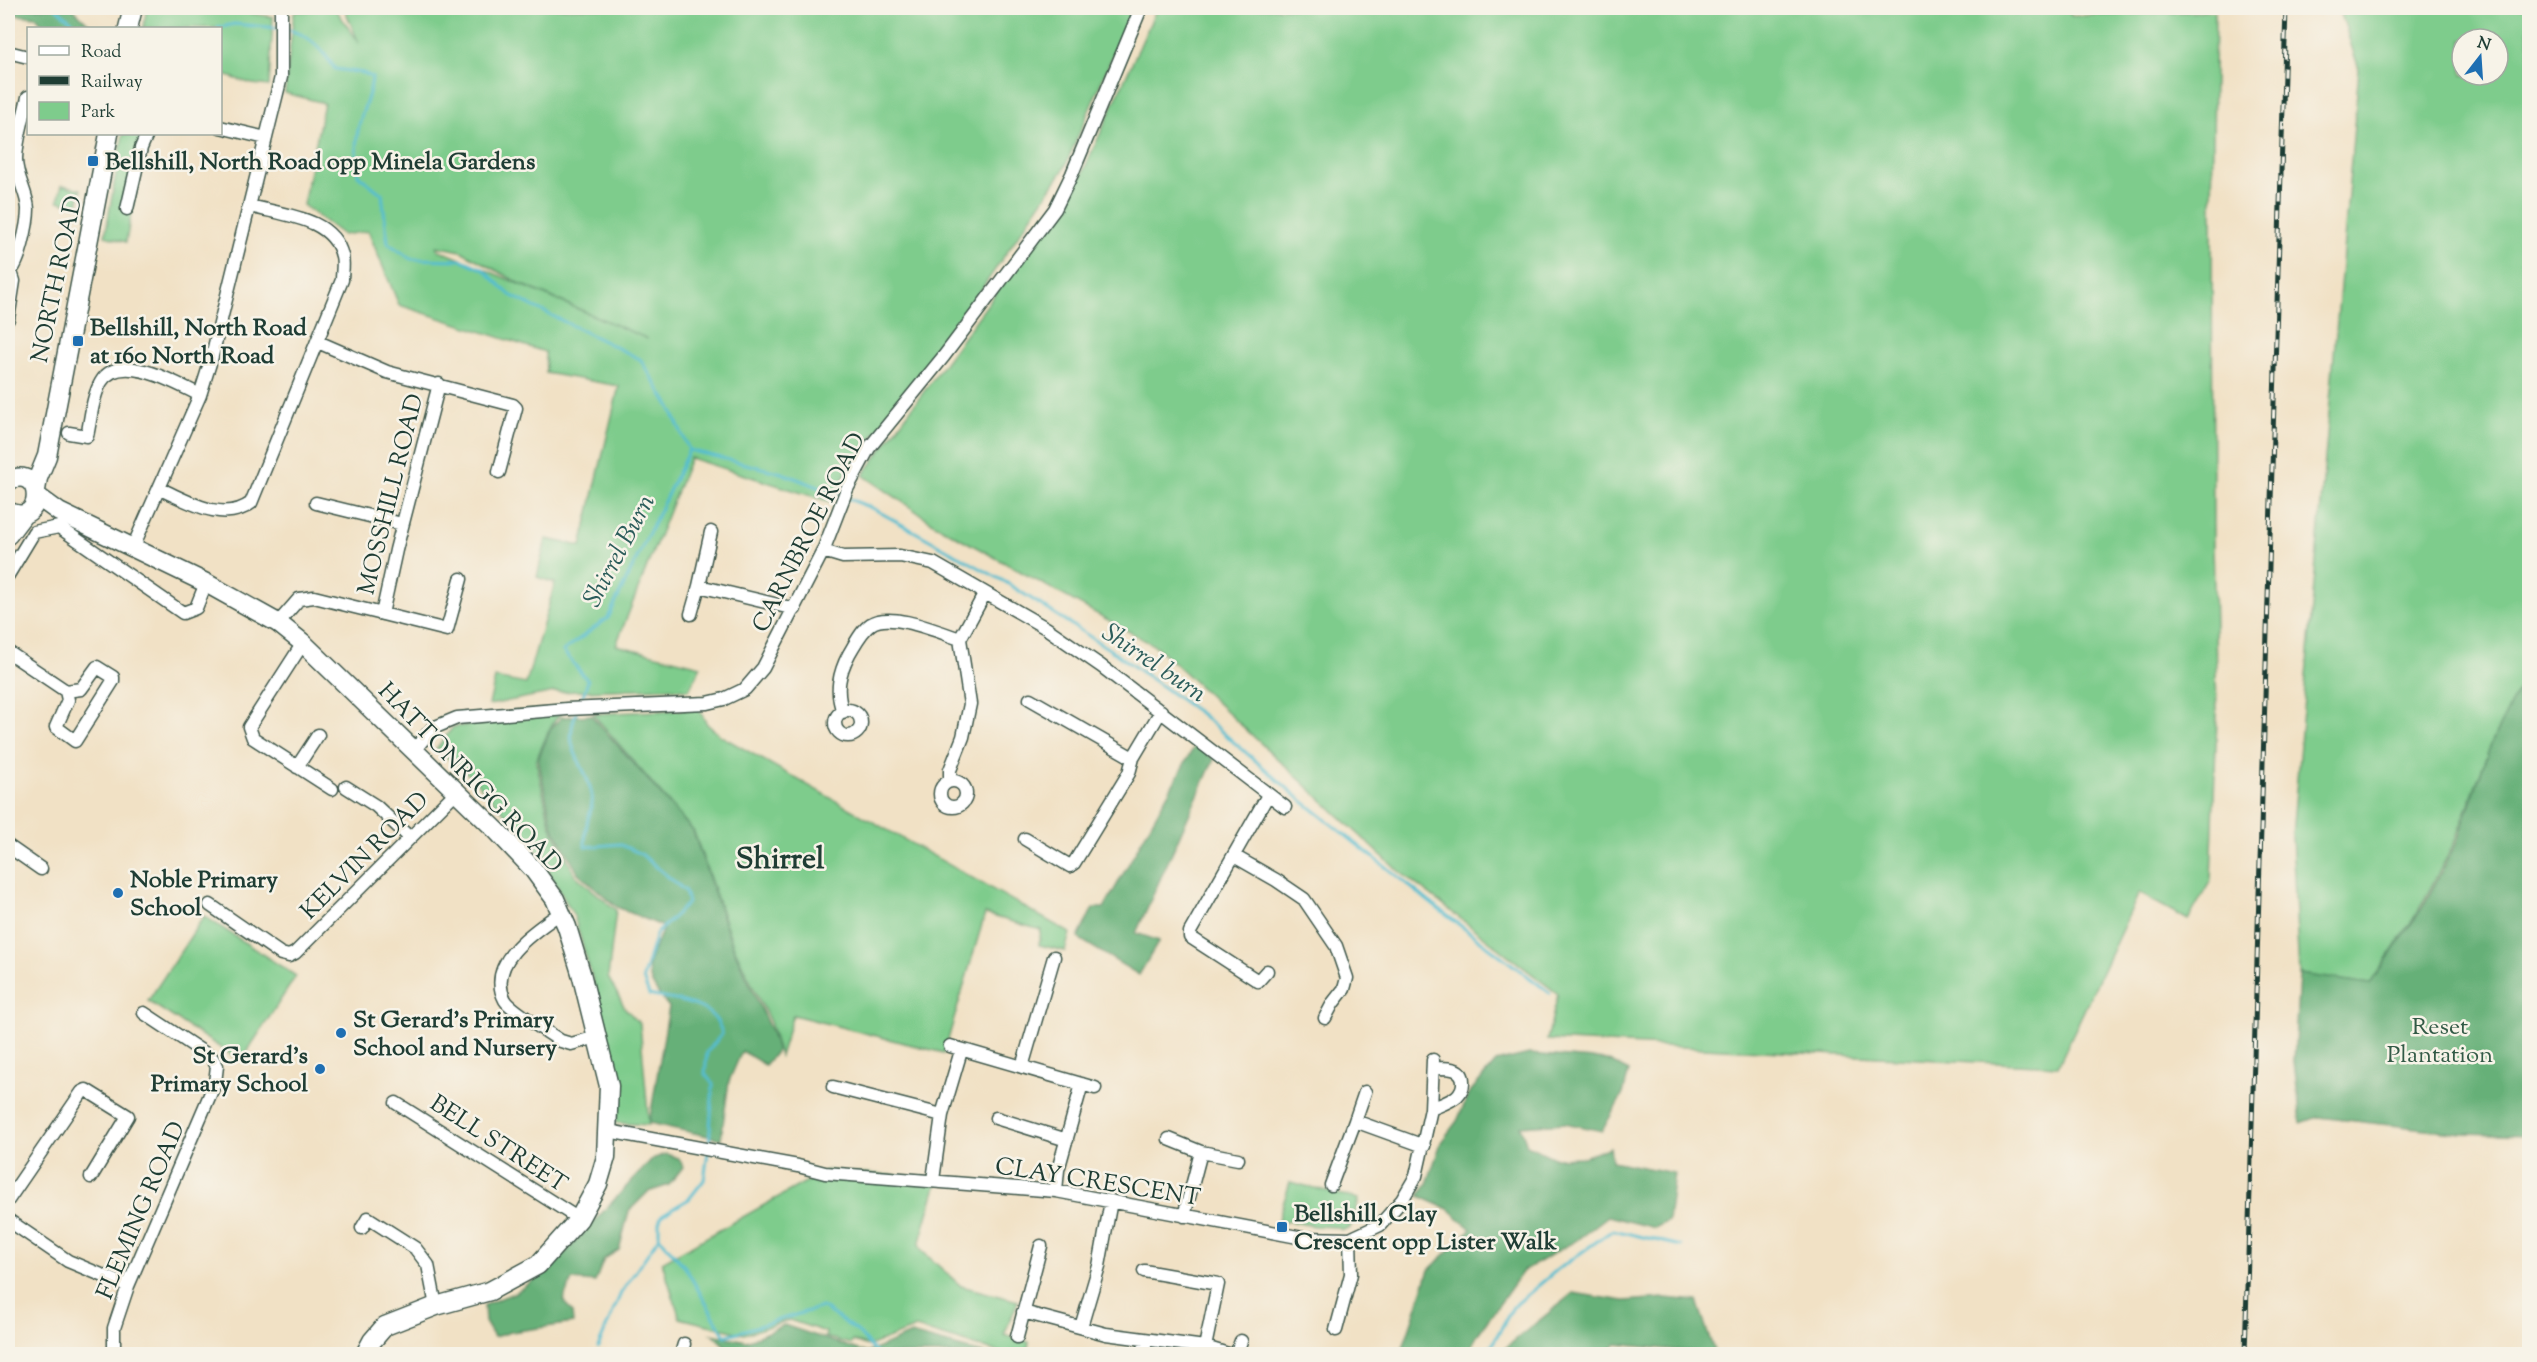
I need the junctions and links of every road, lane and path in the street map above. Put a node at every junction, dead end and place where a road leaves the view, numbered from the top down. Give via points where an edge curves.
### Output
1 (133, 8) edge
2 (281, 8) edge
3 (1141, 8) edge
4 (128, 27) edge
5 (8, 52) edge
6 (27, 57) edge
7 (27, 101) edge
8 (222, 127) edge
9 (109, 135) edge
10 (147, 135) edge
11 (266, 138) junction
12 (12, 155) edge
13 (124, 201) dead end
14 (250, 206) junction
15 (9, 272) edge
16 (8, 319) edge
17 (318, 342) junction
18 (439, 384) junction
19 (200, 395) junction
20 (60, 434) junction
21 (499, 472) dead end
22 (9, 480) edge
23 (160, 489) junction
24 (316, 503) dead end
25 (27, 504) edge
26 (402, 524) junction
27 (711, 532) dead end
28 (8, 535) edge
29 (133, 547) junction
30 (823, 551) junction
31 (8, 574) edge
32 (461, 579) dead end
33 (206, 583) junction
34 (699, 586) junction
35 (985, 593) junction
36 (795, 609) junction
37 (382, 614) junction
38 (691, 614) dead end
39 (278, 624) junction
40 (960, 639) junction
41 (303, 643) junction
42 (8, 652) edge
43 (66, 691) junction
44 (1030, 699) dead end
45 (1161, 711) junction
46 (843, 712) dead end
47 (318, 735) dead end
48 (415, 749) junction
49 (1133, 758) junction
50 (297, 767) junction
51 (950, 781) dead end
52 (346, 787) dead end
53 (332, 789) dead end
54 (457, 791) junction
55 (1268, 795) junction
56 (1285, 807) dead end
57 (410, 837) junction
58 (1025, 839) dead end
59 (8, 846) edge
60 (1234, 856) junction
61 (41, 869) dead end
62 (210, 905) dead end
63 (562, 912) junction
64 (1054, 957) dead end
65 (1267, 971) dead end
66 (144, 1013) dead end
67 (1325, 1018) dead end
68 (597, 1037) junction
69 (1022, 1067) junction
70 (1082, 1084) junction
71 (833, 1087) dead end
72 (1095, 1088) dead end
73 (1365, 1092) dead end
74 (396, 1103) dead end
75 (1431, 1109) junction
76 (942, 1115) junction
77 (996, 1118) dead end
78 (1355, 1121) junction
79 (608, 1131) junction
80 (1169, 1139) dead end
81 (1067, 1140) junction
82 (1424, 1146) junction
83 (1201, 1152) junction
84 (1238, 1160) dead end
85 (91, 1177) dead end
86 (933, 1180) junction
87 (1331, 1185) dead end
88 (1056, 1191) junction
89 (8, 1200) edge
90 (1111, 1201) junction
91 (1184, 1216) junction
92 (579, 1219) junction
93 (8, 1220) edge
94 (362, 1228) dead end
95 (1350, 1239) junction
96 (1041, 1246) dead end
97 (1144, 1270) dead end
98 (128, 1286) junction
99 (436, 1306) junction
100 (1023, 1312) junction
101 (1082, 1327) junction
102 (1336, 1330) dead end
103 (1017, 1337) dead end
104 (1146, 1340) junction
105 (1241, 1341) dead end
106 (1205, 1347) junction
107 (114, 1354) edge
108 (365, 1354) edge
109 (1143, 1354) edge
110 (1228, 1354) edge
111 (1236, 1354) edge

1 - 4 street
2 - 11 street via 281,77
3 - 30 street, CARNBROE ROAD via 1054,209 869,448
5 - 6 street
7 - 12 street
8 - 11 street
9 - 20 street, NORTH ROAD
10 - 13 street
11 - 14 street
12 - 15 street via 28,208 16,266
14 - 17 street via 315,223 330,233 337,244 342,257 342,280
14 - 19 street
15 - 16 street via 14,281
17 - 18 street via 387,372
17 - 23 street via 251,503 241,510 217,512
18 - 21 street via 516,408
18 - 26 street, MOSSHILL ROAD
19 - 20 street via 147,371 126,368 102,380 87,436
19 - 23 street
20 - 22 street, NORTH ROAD
20 - 25 street, NORTH ROAD
22 - 25 street via 17,477 29,481
23 - 29 street
24 - 26 street
25 - 28 street, NORTH ROAD
25 - 29 street, HATTONRIGG ROAD via 59,512
26 - 37 street, MOSSHILL ROAD
27 - 34 street
29 - 33 street, HATTONRIGG ROAD
30 - 35 street via 843,557 900,556 923,560
30 - 36 street, CARNBROE ROAD
31 - 33 street via 34,532 59,527 183,613 196,608
32 - 37 street via 447,630
33 - 39 street, HATTONRIGG ROAD
34 - 36 street
34 - 38 street
35 - 40 street
35 - 45 street via 1046,628
36 - 48 street, CARNBROE ROAD via 763,668 745,689 724,699 457,718 433,728
37 - 39 street via 314,597 299,599
39 - 41 street, HATTONRIGG ROAD
40 - 46 street via 900,621 885,620 868,626 840,673 838,693
40 - 51 street via 970,704
41 - 48 street, HATTONRIGG ROAD
41 - 50 street via 249,727 253,738
42 - 43 street
43 - 43 street via 81,689 97,667 113,677 75,741 56,728 68,700
44 - 49 street
45 - 49 street
45 - 55 street
47 - 50 street
48 - 54 street, HATTONRIGG ROAD
49 - 58 street via 1129,774 1070,866
50 - 53 street
52 - 57 street via 376,806
54 - 57 street, KELVIN ROAD
54 - 63 street, HATTONRIGG ROAD via 533,869
55 - 56 street
55 - 60 street
57 - 62 street, KELVIN ROAD via 289,956
59 - 61 street
60 - 65 street via 1191,928 1190,938 1258,981
60 - 67 street via 1304,899 1336,946 1347,978
63 - 68 street, HATTONRIGG ROAD
63 - 68 street via 527,936 500,971 500,985 506,1002 561,1041 571,1044
64 - 69 street
66 - 98 street, FLEMING ROAD via 212,1058 217,1066 215,1083
68 - 79 street, HATTONRIGG ROAD via 609,1086
69 - 70 street
69 - 76 street via 955,1048
70 - 72 street
70 - 81 street
71 - 76 street
73 - 78 street
74 - 92 street, BELL STREET
75 - 75 street, CLAY CRESCENT via 1433,1064 1459,1072 1463,1080 1461,1091
75 - 82 street, CLAY CRESCENT
76 - 86 street
77 - 81 street
78 - 82 street
78 - 87 street
79 - 86 street, CLAY CRESCENT via 825,1173
79 - 92 street, HATTONRIGG ROAD via 603,1172
80 - 83 street
81 - 88 street
82 - 95 street, CLAY CRESCENT via 1416,1176 1402,1200 1380,1225
83 - 84 street
83 - 91 street
85 - 89 street via 128,1116 86,1090
86 - 88 street, CLAY CRESCENT
88 - 90 street, CLAY CRESCENT
90 - 91 street, CLAY CRESCENT
90 - 101 street
91 - 95 street, CLAY CRESCENT via 1303,1238
92 - 99 street, HATTONRIGG ROAD via 538,1265 490,1291
93 - 98 street via 68,1261
94 - 99 street via 368,1218 415,1248 428,1265
95 - 102 street via 1351,1274
96 - 100 street
97 - 106 street via 1218,1284
98 - 107 street, FLEMING ROAD via 114,1328
99 - 108 street, HATTONRIGG ROAD via 385,1326
100 - 101 street
100 - 103 street
101 - 104 street
104 - 106 street
104 - 109 street
105 - 111 street
106 - 110 street

